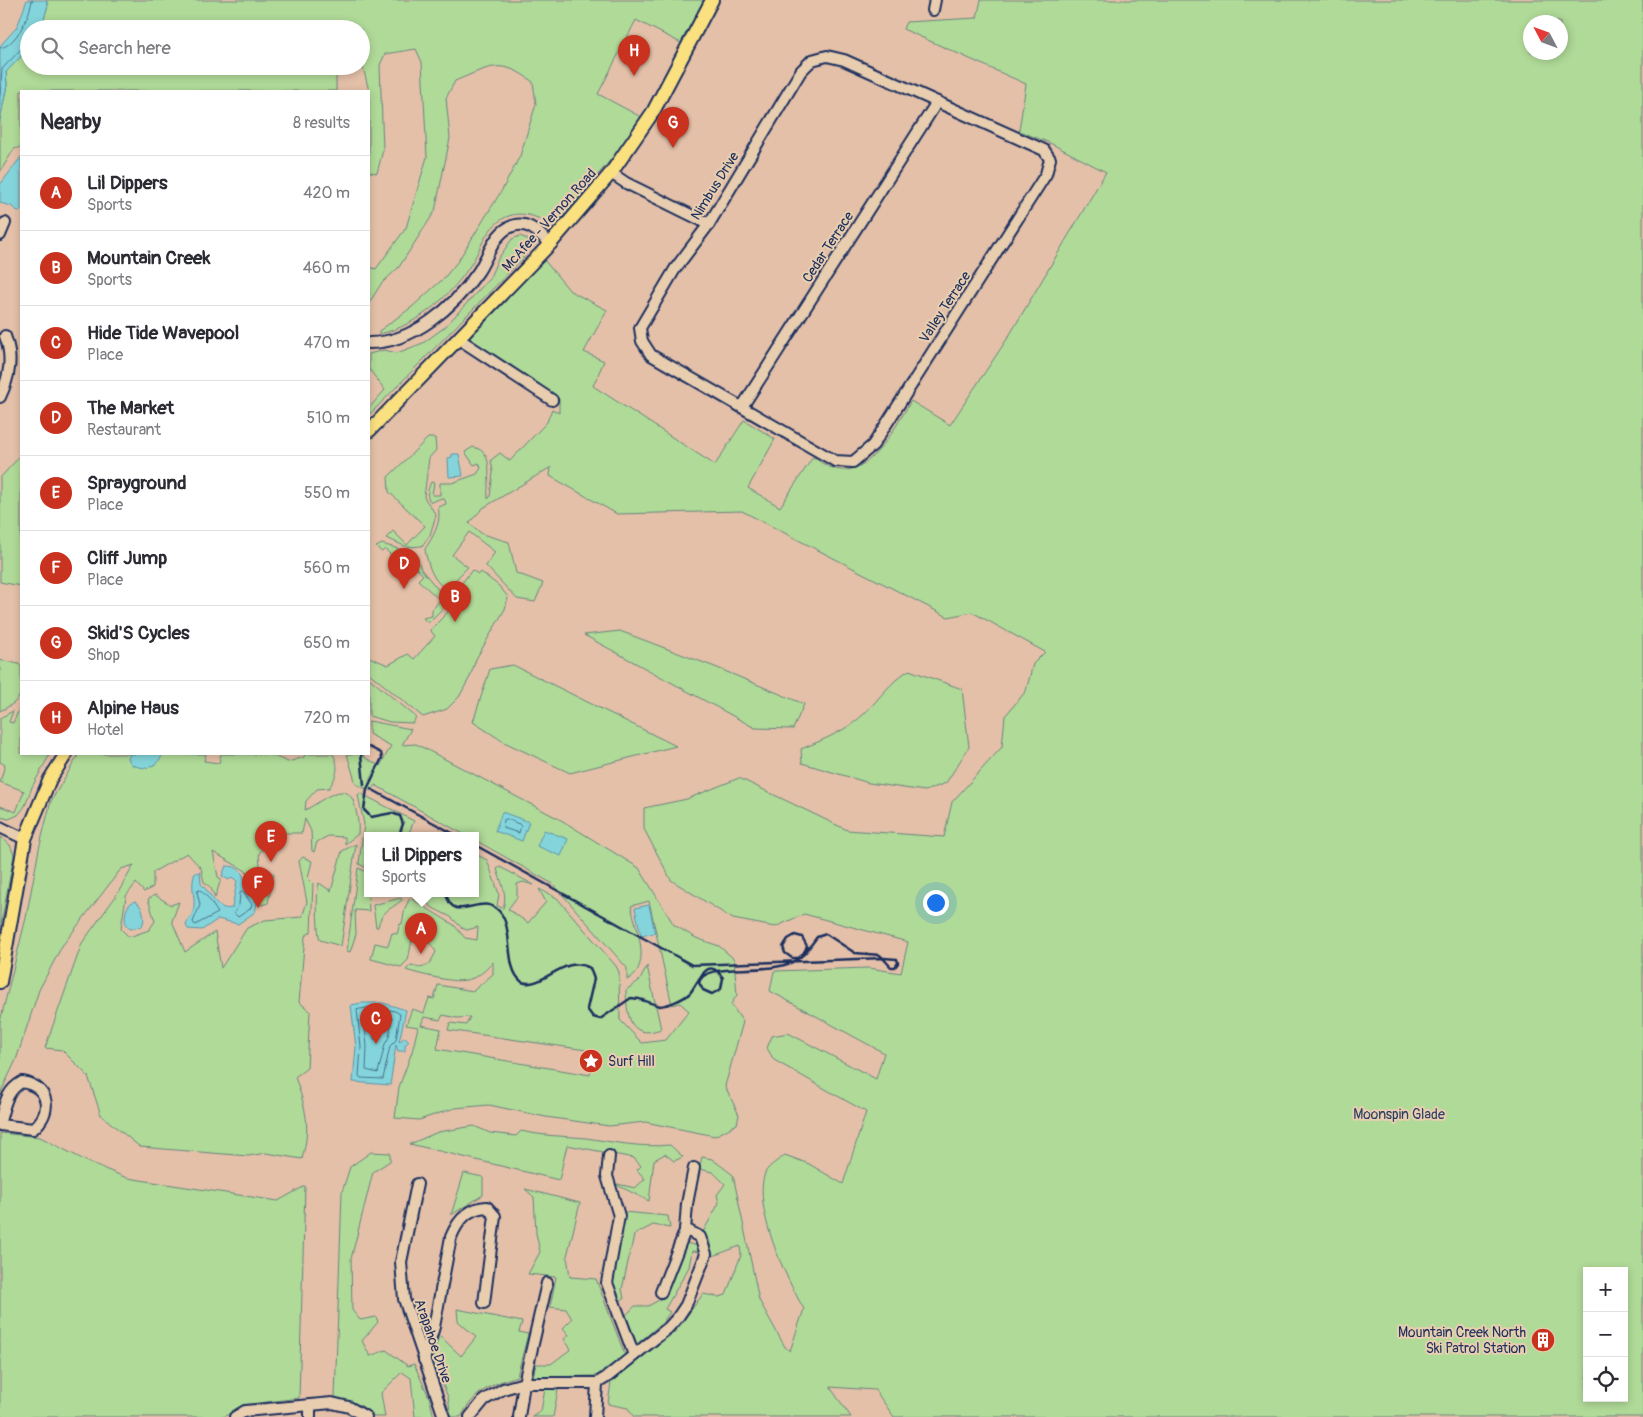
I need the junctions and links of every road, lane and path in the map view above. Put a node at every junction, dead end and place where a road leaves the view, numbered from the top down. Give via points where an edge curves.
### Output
1 (712, 0) edge
2 (937, 102) junction
3 (1050, 159) joint
4 (611, 173) junction
5 (5, 223) dead end
6 (709, 224) junction
7 (0, 235) edge
8 (550, 244) junction
9 (5, 336) dead end
10 (459, 339) junction
11 (370, 343) edge
12 (0, 397) edge
13 (552, 400) dead end
14 (742, 407) junction
15 (370, 430) edge
16 (853, 462) joint
17 (65, 755) edge
18 (0, 827) edge
19 (25, 838) junction
20 (0, 982) edge
21 (0, 1123) edge
22 (609, 1156) dead end
23 (694, 1168) dead end
24 (418, 1184) dead end
25 (685, 1229) junction
26 (547, 1283) dead end
27 (661, 1292) dead end
28 (484, 1303) dead end
29 (634, 1355) junction
30 (424, 1360) junction
31 (524, 1383) junction
32 (597, 1383) junction
33 (310, 1405) junction
34 (235, 1417) edge
35 (310, 1417) edge
36 (366, 1417) edge
37 (444, 1417) edge
38 (470, 1417) edge
39 (519, 1417) edge
40 (595, 1417) edge

1 - 4 main road, McAfee - Vernon Road via 653,112
2 - 3 street, Nimbus Drive via 1044,150
2 - 6 street, Nimbus Drive via 844,60 827,56 812,60 801,71
2 - 14 street, Cedar Terrace
3 - 16 street, Valley Terrace via 1046,174 873,444
4 - 6 street
4 - 8 main road, McAfee - Vernon Road
5 - 7 street
6 - 14 street, Nimbus Drive via 676,269 640,328 642,341 651,355
8 - 10 main road, McAfee - Vernon Road
8 - 11 street via 532,227 521,224 509,227 500,234 471,281 439,314 412,332
9 - 12 street via 10,362
10 - 13 street
10 - 15 main road, McAfee - Vernon Road
14 - 16 street, Nimbus Drive via 835,460
17 - 19 main road via 50,779
18 - 19 street
19 - 20 main road
21 - 21 street via 22,1130 33,1129 45,1114 43,1093 22,1082 14,1087 7,1094
22 - 29 street via 607,1176 619,1216 607,1283
23 - 25 street
24 - 30 street, Arapahoe Drive via 401,1262 404,1299
25 - 27 street
25 - 29 street via 700,1237 706,1254 686,1305 668,1328
26 - 31 street
28 - 30 street via 495,1216 487,1207 478,1207 465,1214 455,1226
29 - 32 street
30 - 37 street, Arapahoe Drive
31 - 32 street
31 - 38 street via 503,1389 484,1400
31 - 39 street
32 - 40 street
33 - 34 street via 244,1411
33 - 35 street
33 - 36 street via 332,1403 349,1407

